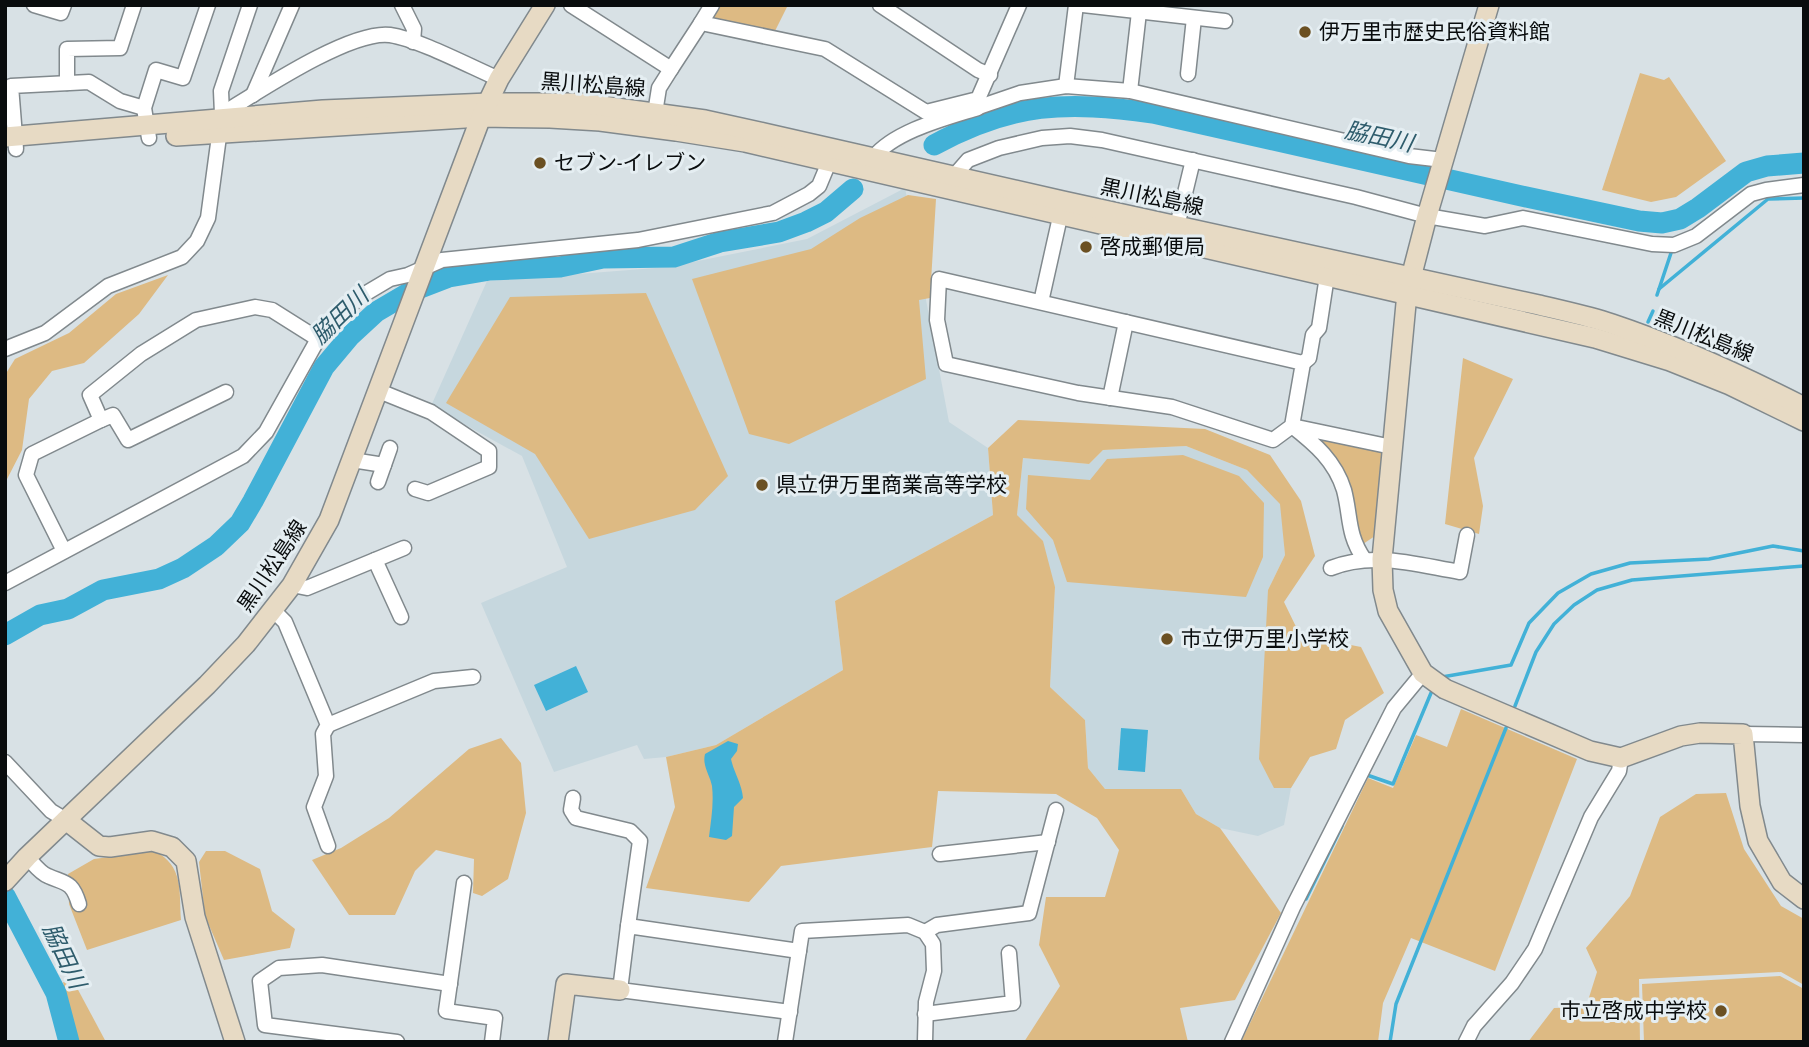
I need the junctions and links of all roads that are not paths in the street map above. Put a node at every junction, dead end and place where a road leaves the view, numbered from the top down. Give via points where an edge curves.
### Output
1 (34, 5) edge
2 (64, 5) edge
3 (134, 5) edge
4 (208, 5) edge
5 (250, 5) edge
6 (292, 5) edge
7 (402, 5) edge
8 (545, 5) edge
9 (571, 5) edge
10 (712, 5) edge
11 (880, 5) edge
12 (1019, 5) edge
13 (1076, 5) edge
14 (1083, 5) edge
15 (1489, 5) edge
16 (1139, 12) junction
17 (1194, 18) junction
18 (1225, 21) dead end
19 (701, 23) junction
20 (414, 42) junction
21 (671, 69) junction
22 (1188, 74) dead end
23 (990, 75) junction
24 (499, 79) junction
25 (67, 83) junction
26 (8, 86) edge
27 (1066, 86) junction
28 (1130, 92) junction
29 (253, 95) junction
30 (979, 103) junction
31 (485, 110) junction
32 (655, 113) junction
33 (221, 122) junction
34 (147, 124) junction
35 (10, 143) edge
36 (873, 158) junction
37 (1193, 160) junction
38 (1443, 160) junction
39 (829, 162) junction
40 (954, 176) junction
41 (1804, 185) edge
42 (1062, 208) junction
43 (1426, 216) junction
44 (1177, 226) junction
45 (424, 268) junction
46 (1327, 276) junction
47 (1408, 285) junction
48 (1041, 302) junction
49 (1126, 322) junction
50 (318, 340) junction
51 (5, 349) edge
52 (1304, 363) junction
53 (379, 391) junction
54 (226, 392) dead end
55 (1110, 398) junction
56 (1804, 407) edge
57 (101, 421) junction
58 (1804, 421) edge
59 (1292, 426) junction
60 (1392, 447) junction
61 (390, 448) dead end
62 (352, 460) junction
63 (384, 465) junction
64 (378, 482) dead end
65 (415, 489) dead end
66 (1467, 535) dead end
67 (404, 548) dead end
68 (64, 551) junction
69 (1373, 559) junction
70 (375, 560) junction
71 (1331, 569) dead end
72 (5, 583) edge
73 (292, 585) junction
74 (273, 610) junction
75 (401, 617) dead end
76 (1423, 673) junction
77 (474, 677) dead end
78 (328, 725) junction
79 (1743, 734) junction
80 (1804, 735) edge
81 (1621, 758) junction
82 (5, 762) edge
83 (573, 798) dead end
84 (1056, 810) dead end
85 (66, 820) junction
86 (1048, 842) junction
87 (328, 846) dead end
88 (940, 854) dead end
89 (27, 857) junction
90 (5, 881) edge
91 (464, 883) dead end
92 (1804, 899) edge
93 (79, 904) dead end
94 (628, 926) junction
95 (925, 932) junction
96 (799, 951) junction
97 (1009, 953) dead end
98 (450, 984) junction
99 (620, 990) junction
100 (790, 1012) junction
101 (925, 1014) junction
102 (235, 1042) edge
103 (397, 1042) edge
104 (492, 1042) edge
105 (558, 1042) edge
106 (785, 1042) edge
107 (925, 1042) edge
108 (1232, 1042) edge
109 (1466, 1042) edge

1 - 2 street via 61,13
3 - 25 street via 120,48 67,49
4 - 34 street via 183,78 156,70
5 - 33 street via 221,91
6 - 29 street
7 - 20 street via 414,29
8 - 24 main road
9 - 21 street
10 - 19 street
11 - 23 street
12 - 23 street
13 - 27 street
14 - 16 street
15 - 38 main road
16 - 17 street
16 - 28 street
17 - 18 street
17 - 22 street
19 - 21 street
19 - 30 street via 825,50 926,112
20 - 24 street
20 - 29 street via 390,35 343,44
21 - 32 street via 659,89
23 - 30 street
24 - 31 main road
25 - 26 street
25 - 34 street via 89,82
26 - 35 street
27 - 28 street
27 - 30 street
28 - 38 street
29 - 33 street
30 - 36 street via 880,149
31 - 32 main road, 黒川松島線 via 580,103
31 - 33 main road
31 - 39 main road, 黒川松島線 via 650,127 745,142
31 - 45 main road, 黒川松島線
32 - 36 main road, 黒川松島線
33 - 34 main road
33 - 51 street via 208,218 182,257 108,286 45,333
34 - 35 main road
36 - 40 main road, 黒川松島線
37 - 40 street via 1070,136 999,148 968,160
37 - 43 street
37 - 44 street
38 - 43 main road
39 - 42 main road, 黒川松島線
39 - 45 street via 819,186 772,213 638,240 442,260
40 - 42 main road, 黒川松島線
41 - 43 street via 1751,194 1696,236 1674,245 1523,218 1485,226
42 - 44 main road, 黒川松島線
42 - 46 main road, 黒川松島線
42 - 48 street
43 - 47 main road
44 - 47 main road, 黒川松島線
45 - 50 street via 390,279 358,298
45 - 53 main road, 黒川松島線
46 - 47 main road, 黒川松島線
46 - 52 street via 1319,328
47 - 56 main road, 黒川松島線 via 1609,323 1736,373
47 - 58 main road, 黒川松島線 via 1670,361
47 - 60 main road
48 - 49 street
48 - 55 street via 940,279 937,320 946,363
49 - 52 street
49 - 55 street
50 - 57 street via 272,310 255,307 196,320 141,354 89,395
50 - 68 street via 266,432 243,456
52 - 59 street
53 - 62 main road, 黒川松島線
53 - 65 street via 431,412 489,450 489,467 428,493
54 - 57 street via 128,440 113,415
55 - 59 street via 1172,407 1273,440
57 - 68 street via 32,454 26,475
59 - 60 street
59 - 69 street via 1334,466 1344,490 1353,543
60 - 69 main road
61 - 63 street
62 - 63 street
62 - 73 main road, 黒川松島線 via 330,520
63 - 64 street
66 - 69 street via 1460,572
67 - 70 street
68 - 72 street
69 - 71 street
69 - 76 main road via 1388,611
70 - 73 street via 307,589
70 - 75 street
73 - 74 main road, 黒川松島線
74 - 78 street via 285,622
74 - 85 main road, 黒川松島線 via 207,685
76 - 81 main road via 1456,694 1590,751
76 - 108 street via 1394,708 1293,907
77 - 78 street via 434,681
78 - 87 street via 323,734 326,776 314,807
79 - 80 street
79 - 81 main road via 1681,736
79 - 92 main road via 1758,841 1782,882
81 - 109 street via 1619,771 1591,817 1535,949
82 - 85 street via 51,811
83 - 94 street via 571,810 576,818 630,831 640,841
84 - 86 street
85 - 89 main road, 黒川松島線
85 - 102 main road via 99,846 152,841 172,847 186,861 195,917
86 - 88 street
86 - 95 street via 1029,913 937,925
89 - 90 main road, 黒川松島線
89 - 93 street via 46,875 63,880
91 - 98 street
94 - 96 street
94 - 99 street
95 - 96 street via 908,925 802,931
95 - 101 street via 933,944 933,971
96 - 100 street
97 - 101 street via 1013,1003
98 - 103 street via 322,965 279,968 260,981 265,1024
98 - 104 street via 446,1011 495,1018
99 - 100 street
99 - 105 main road via 566,984
100 - 106 street
101 - 107 street

